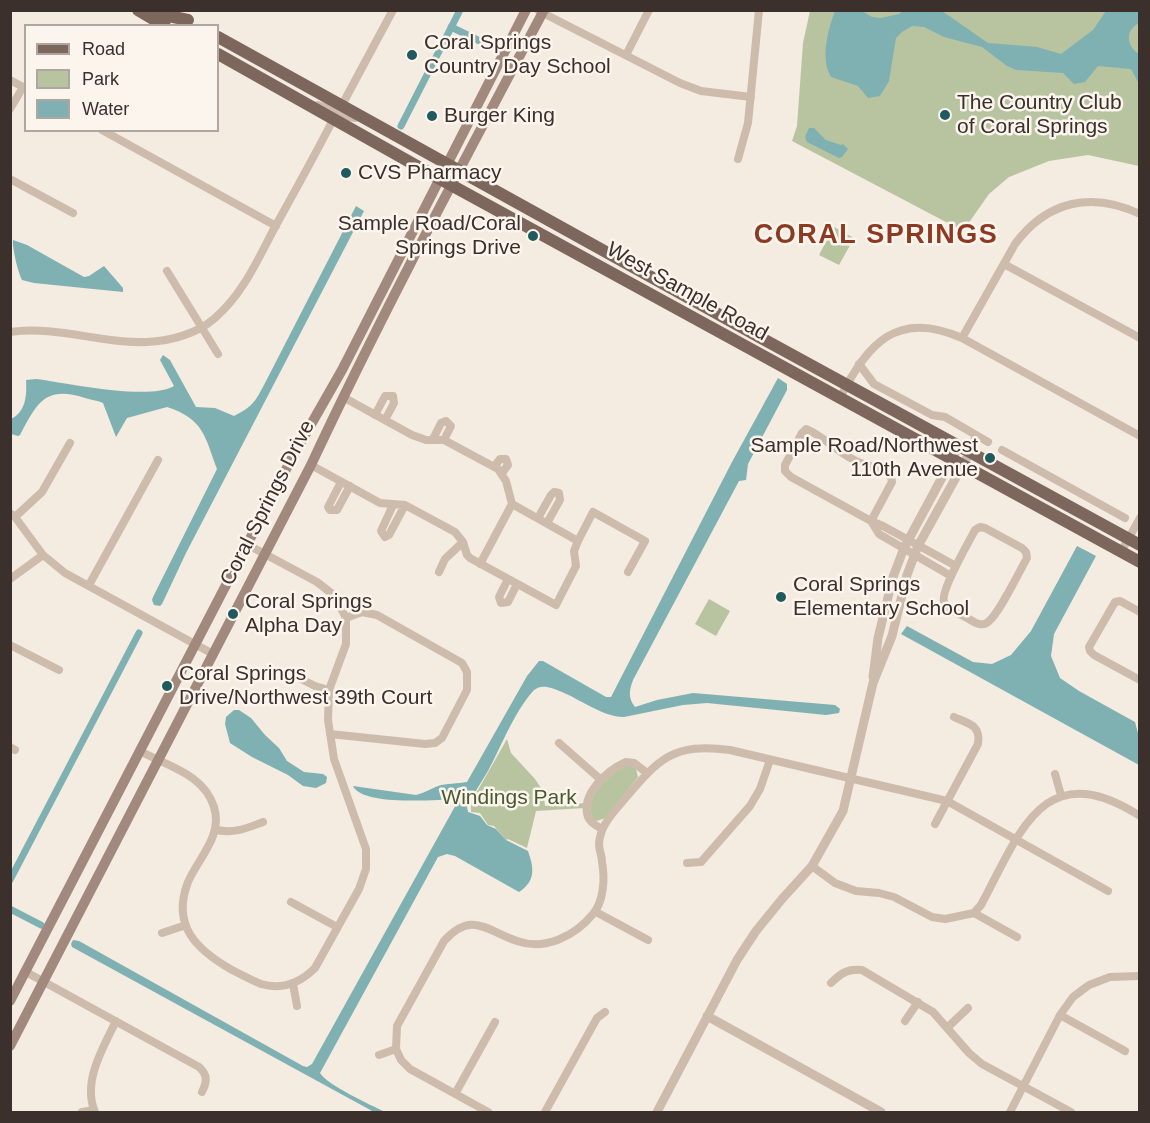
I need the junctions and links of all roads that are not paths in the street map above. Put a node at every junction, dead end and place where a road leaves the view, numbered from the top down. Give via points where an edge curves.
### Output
1 (169, 10) edge
2 (393, 10) edge
3 (526, 10) edge
4 (649, 10) edge
5 (759, 10) edge
6 (542, 11) edge
7 (142, 13) edge
8 (192, 23) edge
9 (161, 24) edge
10 (219, 38) edge
11 (219, 55) edge
12 (626, 55) junction
13 (10, 80) edge
14 (24, 87) edge
15 (294, 96) junction
16 (751, 97) junction
17 (342, 105) junction
18 (10, 109) edge
19 (334, 118) junction
20 (374, 123) junction
21 (106, 132) edge
22 (738, 159) dead end
23 (454, 166) junction
24 (10, 179) edge
25 (446, 182) junction
26 (73, 213) dead end
27 (1140, 214) edge
28 (276, 226) junction
29 (1004, 264) junction
30 (167, 271) dead end
31 (202, 327) junction
32 (10, 332) edge
33 (962, 338) junction
34 (1140, 338) edge
35 (218, 354) dead end
36 (859, 364) junction
37 (847, 384) junction
38 (343, 398) junction
39 (840, 399) junction
40 (375, 415) junction
41 (385, 420) junction
42 (976, 435) junction
43 (1140, 436) edge
44 (434, 439) junction
45 (444, 440) junction
46 (70, 442) dead end
47 (988, 442) dead end
48 (964, 449) junction
49 (1002, 450) dead end
50 (158, 460) dead end
51 (957, 463) junction
52 (311, 465) junction
53 (494, 467) junction
54 (502, 473) junction
55 (341, 482) junction
56 (350, 486) junction
57 (393, 504) junction
58 (512, 504) junction
59 (405, 505) junction
60 (13, 515) edge
61 (538, 518) junction
62 (1125, 518) dead end
63 (1140, 518) edge
64 (871, 521) junction
65 (547, 523) junction
66 (578, 541) junction
67 (463, 542) junction
68 (1134, 542) edge
69 (906, 544) junction
70 (248, 545) junction
71 (916, 551) junction
72 (1121, 552) junction
73 (265, 554) junction
74 (43, 555) junction
75 (1140, 562) edge
76 (480, 564) junction
77 (956, 566) junction
78 (439, 572) dead end
79 (628, 572) dead end
80 (951, 576) junction
81 (10, 579) edge
82 (508, 579) junction
83 (517, 584) junction
84 (89, 585) junction
85 (1140, 612) edge
86 (346, 618) junction
87 (10, 645) edge
88 (196, 645) junction
89 (213, 654) junction
90 (59, 670) dead end
91 (299, 678) dead end
92 (1140, 680) edge
93 (873, 683) junction
94 (329, 690) junction
95 (954, 717) dead end
96 (330, 734) junction
97 (559, 743) dead end
98 (140, 751) junction
99 (770, 760) junction
100 (157, 761) junction
101 (647, 773) junction
102 (1055, 774) dead end
103 (600, 779) junction
104 (851, 779) junction
105 (1061, 795) junction
106 (947, 801) junction
107 (1140, 816) edge
108 (263, 822) dead end
109 (935, 824) dead end
110 (602, 829) junction
111 (217, 830) junction
112 (1016, 840) junction
113 (687, 863) dead end
114 (812, 866) junction
115 (1108, 891) dead end
116 (291, 902) dead end
117 (596, 912) junction
118 (974, 913) junction
119 (186, 925) junction
120 (337, 927) junction
121 (162, 933) dead end
122 (1017, 937) dead end
123 (648, 940) dead end
124 (26, 972) junction
125 (1140, 976) edge
126 (43, 981) junction
127 (831, 983) dead end
128 (293, 984) junction
129 (10, 1001) edge
130 (918, 1002) junction
131 (297, 1006) dead end
132 (968, 1008) dead end
133 (605, 1012) dead end
134 (1060, 1015) junction
135 (707, 1016) junction
136 (116, 1021) junction
137 (905, 1021) dead end
138 (495, 1022) dead end
139 (948, 1027) junction
140 (10, 1046) edge
141 (396, 1049) junction
142 (1125, 1051) dead end
143 (379, 1055) dead end
144 (1023, 1086) junction
145 (202, 1092) dead end
146 (455, 1094) junction
147 (95, 1111) edge
148 (82, 1113) edge
149 (488, 1113) edge
150 (545, 1113) edge
151 (657, 1113) edge
152 (881, 1113) edge
153 (1010, 1113) edge
154 (1071, 1113) edge

1 - 8 main road
2 - 17 street
3 - 23 main road, Coral Springs Drive
4 - 12 street
5 - 16 street
6 - 12 street
6 - 23 main road, Coral Springs Drive
7 - 8 main road
7 - 9 main road
10 - 17 main road, West Sample Road
11 - 15 main road, West Sample Road
12 - 16 street via 701,91
13 - 14 street
14 - 18 street
15 - 17 street via 333,110
15 - 19 main road, West Sample Road
16 - 22 street via 746,137
17 - 20 main road, West Sample Road
19 - 20 street via 345,115
19 - 25 main road, West Sample Road
19 - 28 street
20 - 23 main road, West Sample Road
21 - 28 street
23 - 25 main road, Coral Springs Drive
23 - 37 main road, West Sample Road
24 - 26 street
25 - 38 main road, Coral Springs Drive
25 - 39 main road, West Sample Road
25 - 70 main road, Coral Springs Drive via 293,456
27 - 29 street via 1095,202 1056,209 1025,231
28 - 31 street via 236,296
29 - 33 street
29 - 34 street
30 - 31 street
31 - 32 street via 166,341 144,342 45,331
31 - 35 street
33 - 36 street via 931,328 898,331 883,339
33 - 43 street
36 - 37 street
36 - 42 street via 874,384
37 - 39 street
37 - 48 main road, West Sample Road
38 - 40 street
38 - 52 main road, Coral Springs Drive
39 - 51 main road, West Sample Road
40 - 41 street
40 - 41 street via 385,396 393,396 394,403
41 - 44 street via 412,435
42 - 47 street
42 - 48 street
44 - 45 street
44 - 45 street via 441,423 446,421 451,426
45 - 53 street
46 - 60 street via 42,492
48 - 51 street
48 - 68 main road, West Sample Road
49 - 62 street
50 - 84 street
51 - 69 street
51 - 71 street
51 - 72 main road, West Sample Road
52 - 55 street
52 - 73 main road, Coral Springs Drive
53 - 54 street
53 - 54 street via 500,459 506,459 508,465
54 - 58 street
55 - 56 street
55 - 56 street via 330,510 337,510
56 - 57 street via 380,503
57 - 59 street
57 - 59 street via 381,531 385,537
58 - 61 street
58 - 76 street
59 - 67 street via 455,532
60 - 74 street
61 - 65 street
61 - 65 street via 551,495 559,493 560,500
63 - 68 street
64 - 64 street via 785,471 806,429 858,462 888,472 892,482
64 - 69 street
65 - 66 street
66 - 79 street via 593,512 645,541
66 - 83 street via 574,551 576,566 556,605
67 - 76 street via 467,555
67 - 78 street via 445,559
68 - 72 street
69 - 71 street
69 - 93 street via 890,586
70 - 73 street
70 - 88 main road, Coral Springs Drive
71 - 77 street
71 - 80 street
71 - 93 street
72 - 75 main road, West Sample Road
73 - 86 street via 318,582 335,596
73 - 89 main road, Coral Springs Drive
74 - 81 street
74 - 84 street via 65,573
76 - 82 street
77 - 80 street
77 - 80 street via 980,527 1026,552 1027,558 1008,593 984,624 948,608 944,602
82 - 83 street
82 - 83 street via 499,597 501,603 508,602
84 - 88 street
85 - 92 street via 1115,602 1089,647
86 - 94 street via 346,644
86 - 96 street via 362,612 377,615 462,663 467,672 467,690 442,738 435,742
87 - 90 street
88 - 89 street
88 - 98 main road, Coral Springs Drive
89 - 100 main road, Coral Springs Drive
91 - 94 street
93 - 104 street
94 - 96 street
95 - 106 street via 971,724 979,737
96 - 120 street via 334,759 366,849 366,869 359,889
97 - 103 street
98 - 100 street
98 - 124 main road, Coral Springs Drive
99 - 101 street via 706,747 664,758
99 - 104 street
99 - 113 street via 750,806 701,862
100 - 111 street via 200,783 210,795
100 - 126 main road, Coral Springs Drive
101 - 103 street via 626,762
101 - 110 street
102 - 105 street
103 - 110 street via 587,814
104 - 106 street
104 - 114 street via 843,811
105 - 107 street via 1103,796
105 - 112 street via 1045,804
106 - 109 street
106 - 112 street
108 - 111 street via 228,833
110 - 117 street via 599,845 604,878
111 - 119 street via 189,880 183,909
112 - 115 street
112 - 118 street
114 - 118 street via 835,883 894,897 932,917 945,919
114 - 135 street via 756,931
116 - 120 street
117 - 123 street
117 - 141 street via 566,938 548,944 517,941 473,924 451,934 397,1026
118 - 122 street
119 - 121 street
119 - 128 street via 201,950 213,960 268,986
120 - 128 street via 315,968
124 - 126 street
124 - 129 main road, Coral Springs Drive
125 - 134 street via 1110,977 1089,985 1073,997
126 - 136 street
126 - 140 main road, Coral Springs Drive
127 - 130 street via 850,969 862,970
128 - 131 street
130 - 137 street
130 - 139 street
132 - 139 street
133 - 150 street via 597,1017
134 - 142 street
134 - 144 street
135 - 151 street
135 - 152 street
136 - 145 street via 199,1067 205,1073
136 - 147 street via 93,1072
138 - 146 street
139 - 144 street via 982,1064
141 - 143 street
141 - 146 street via 410,1069
144 - 153 street
144 - 154 street
146 - 149 street
147 - 148 street

